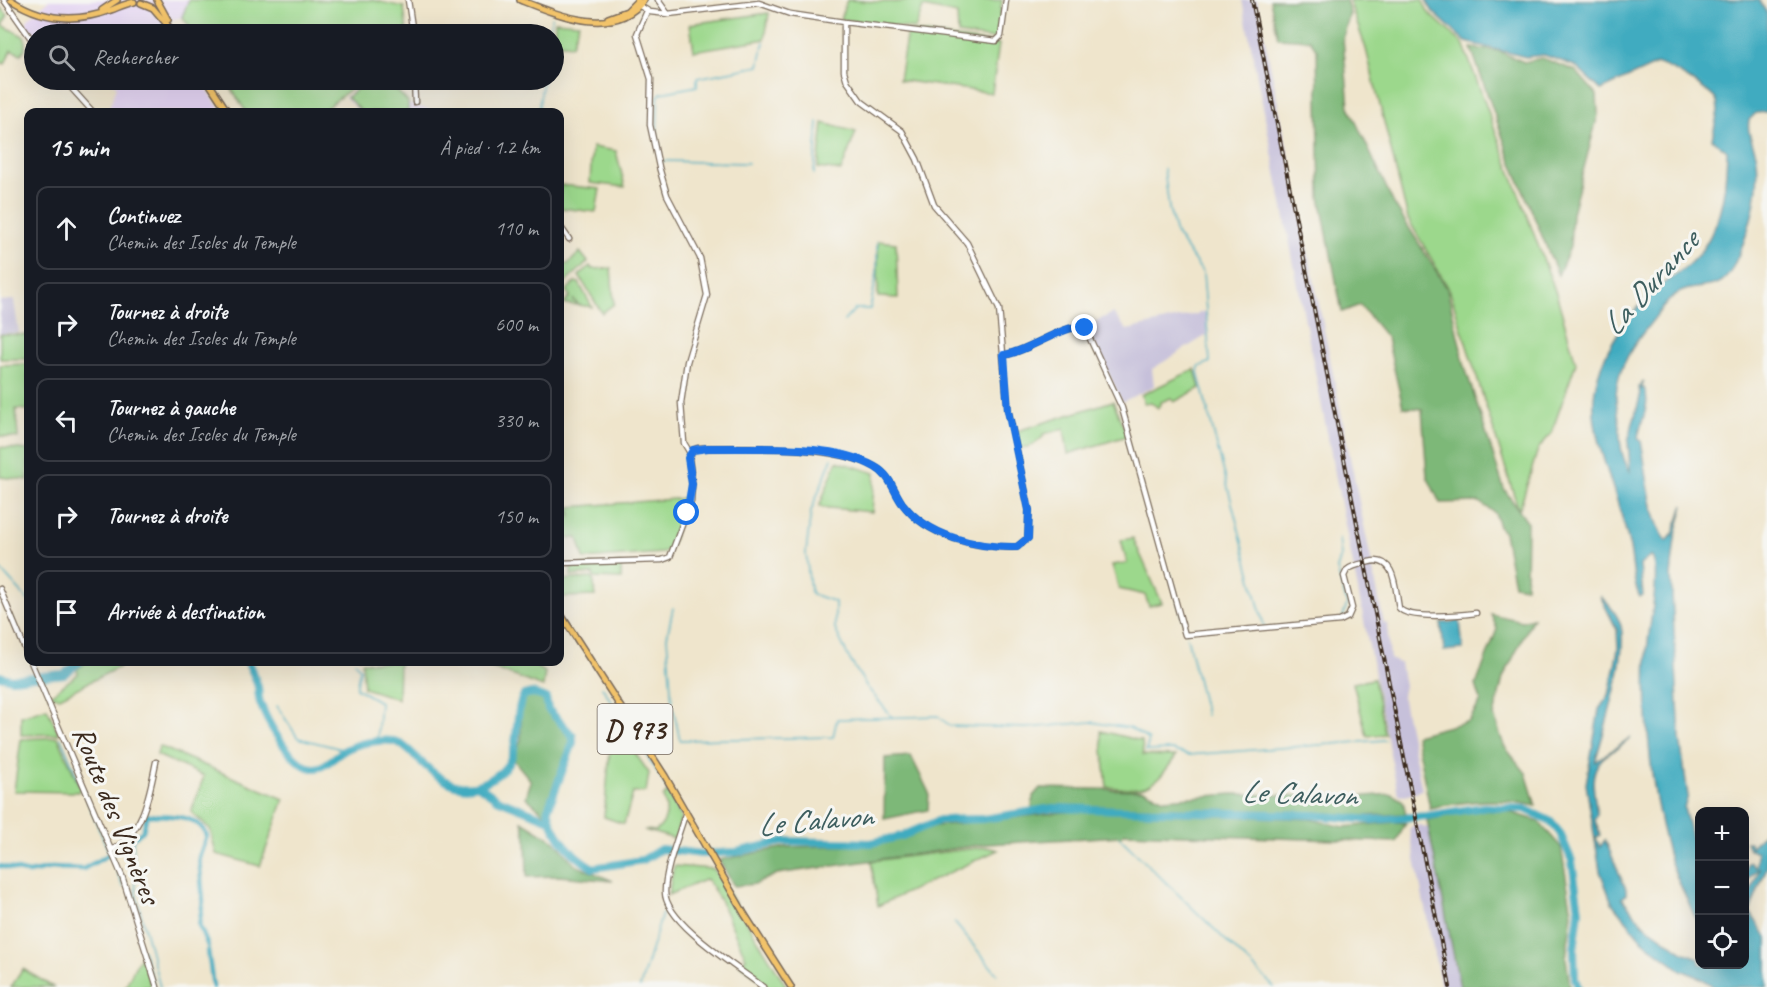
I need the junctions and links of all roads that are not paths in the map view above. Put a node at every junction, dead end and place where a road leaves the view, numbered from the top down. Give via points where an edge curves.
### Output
1 (4, 0) edge
2 (117, 0) edge
3 (150, 0) edge
4 (157, 0) edge
5 (408, 0) edge
6 (520, 0) edge
7 (644, 0) edge
8 (658, 0) edge
9 (1005, 0) edge
10 (14, 1) edge
11 (132, 1) edge
12 (639, 2) edge
13 (141, 3) junction
14 (647, 11) junction
15 (96, 14) junction
16 (668, 14) junction
17 (573, 17) junction
18 (844, 22) junction
19 (167, 24) edge
20 (170, 24) edge
21 (412, 24) edge
22 (24, 29) edge
23 (73, 90) edge
24 (214, 90) edge
25 (414, 90) edge
26 (415, 102) dead end
27 (89, 108) edge
28 (225, 108) edge
29 (564, 232) edge
30 (569, 239) dead end
31 (1004, 355) junction
32 (690, 453) junction
33 (564, 563) edge
34 (0, 588) edge
35 (1476, 613) dead end
36 (564, 619) edge
37 (24, 646) edge
38 (33, 666) edge
39 (156, 762) dead end
40 (686, 811) junction
41 (112, 852) junction
42 (157, 987) edge
43 (763, 987) edge
44 (791, 987) edge

1 - 22 street
2 - 15 main road
3 - 13 main road
4 - 20 main road
5 - 21 street
6 - 17 main road
7 - 12 main road
8 - 16 street
9 - 18 street via 1001,36 996,41
10 - 15 main road via 53,17 70,19
11 - 13 main road
11 - 15 main road
12 - 14 street
12 - 17 main road via 612,17
12 - 17 main road via 625,18 612,21
13 - 19 main road via 153,8
14 - 16 street
14 - 32 street via 637,34 651,79 650,125 658,167 667,195 700,258 706,296 687,362 681,403 684,443
16 - 18 street via 759,3 790,14
18 - 31 street via 847,81 861,101 902,131 909,141 934,205 967,243 999,309
23 - 27 street
24 - 28 main road
25 - 26 street
29 - 30 street
31 - 32 street via 1008,411 1029,510 1028,538 1017,547 981,546 933,527 910,512 885,474 838,454 708,448
31 - 35 street via 1021,352 1074,327 1085,328 1122,408 1185,634 1340,621 1348,617 1352,608 1344,576 1347,570 1377,560 1390,568 1403,613 1446,617
32 - 33 street via 691,501 670,557
34 - 37 street
36 - 40 main road, D 973
38 - 41 street, Route des Vignères
39 - 41 street via 147,804 133,834
40 - 43 street via 665,885 666,901 674,915
40 - 44 main road, D 973
41 - 42 street, Route des Vignères via 132,902

